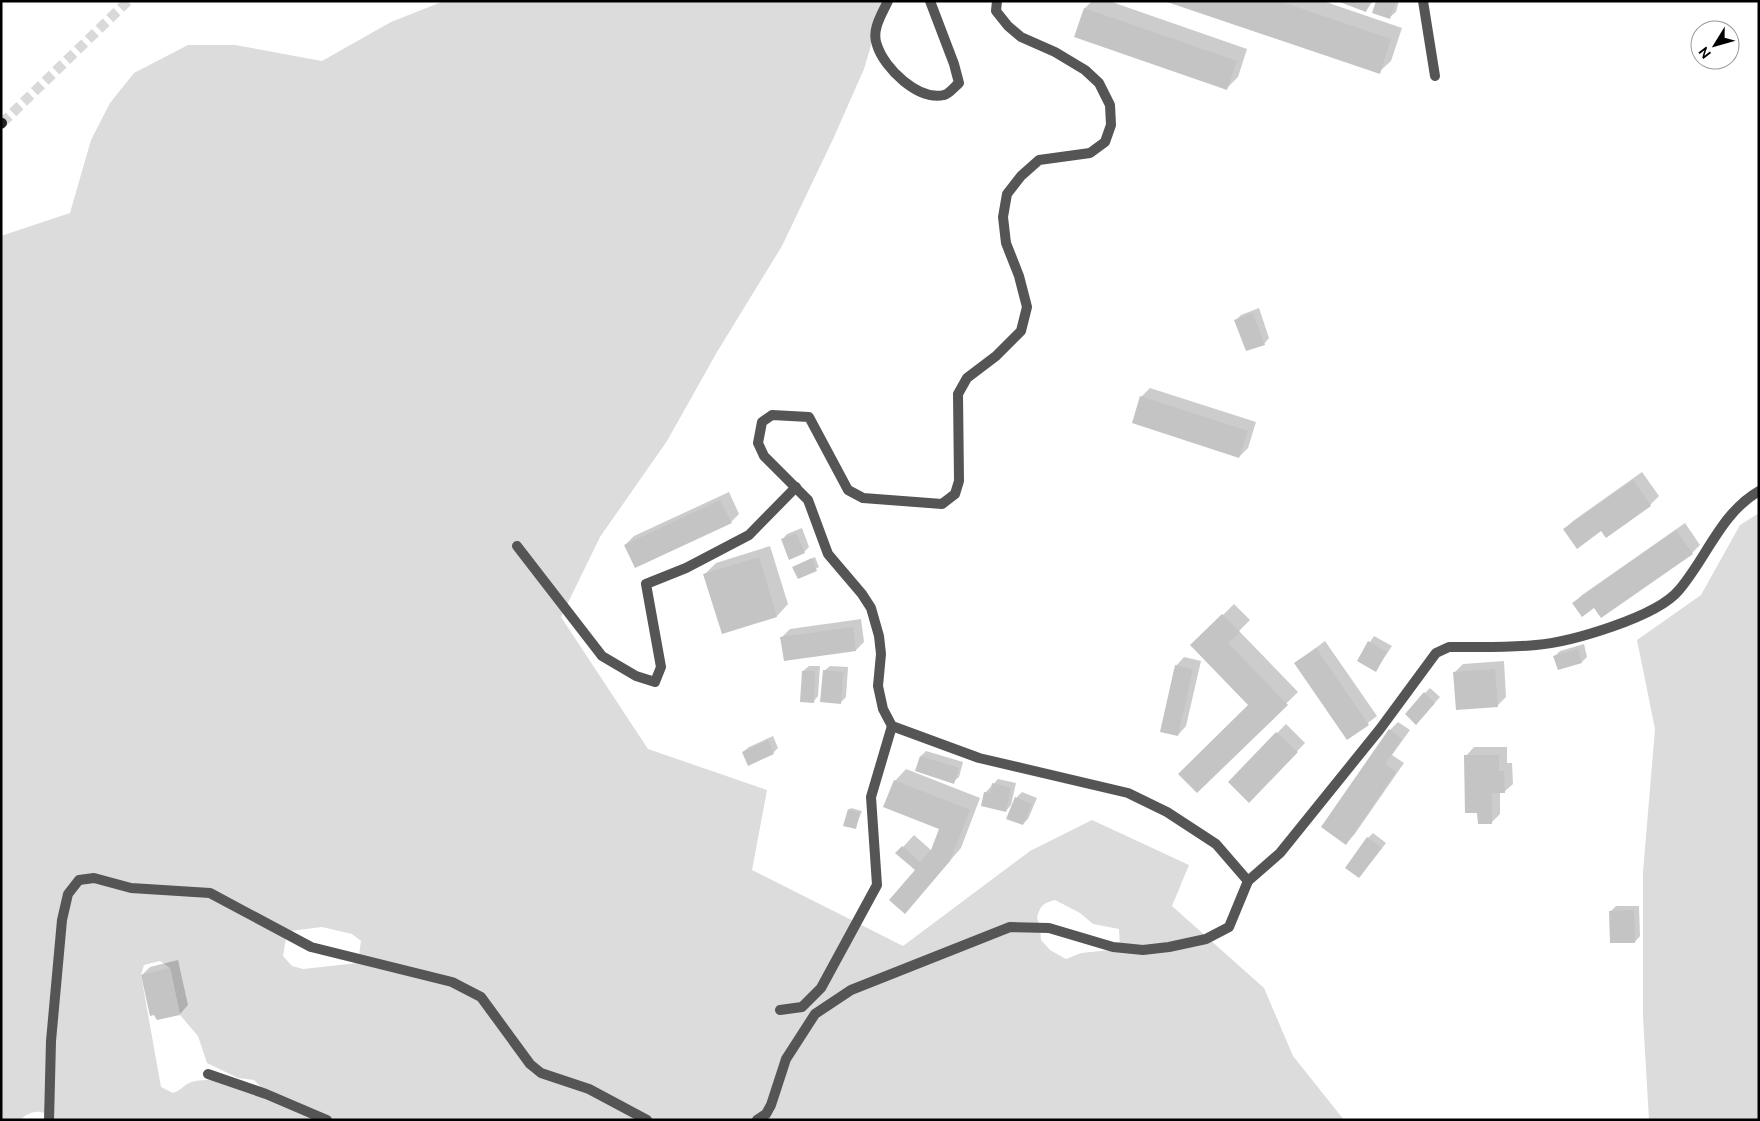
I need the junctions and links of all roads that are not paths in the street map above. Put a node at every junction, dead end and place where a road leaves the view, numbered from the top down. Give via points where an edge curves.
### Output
1 (888, 1) edge
2 (930, 1) edge
3 (997, 1) edge
4 (1423, 1) edge
5 (1435, 76) dead end
6 (796, 487) junction
7 (1759, 491) edge
8 (517, 546) dead end
9 (892, 726) junction
10 (1248, 881) junction
11 (780, 1010) dead end
12 (208, 1074) dead end
13 (49, 1120) edge
14 (328, 1120) edge
15 (647, 1120) edge
16 (758, 1120) edge

1 - 2 street via 876,28 876,45 885,60 907,84 927,96 945,95 959,83
3 - 6 street via 996,11 1008,26 1022,37 1085,70 1099,84 1110,105 1111,125 1106,142 1090,153 1039,160 1007,194 1003,218 1006,243 1027,306 1021,331 967,378 958,394 959,480 955,494 942,504 863,498 848,490 809,417 772,415 762,422 758,443 764,456
4 - 5 street
6 - 8 street via 749,536 646,584 661,666 655,682 636,676 602,656
6 - 9 street via 808,500 828,554 871,608 881,654 878,686 883,709
7 - 10 street via 1730,512 1678,592 1648,613 1588,634 1537,645 1449,647 1436,653 1380,729 1280,853
9 - 10 street via 979,758 1128,793 1167,812 1216,844
9 - 11 street via 872,797 877,885 821,988 802,1007
10 - 16 street via 1229,927 1206,939 1169,948 1143,950 1113,947 1050,928 1010,927 851,990 815,1014 786,1059 771,1105
12 - 14 street
13 - 15 street via 51,1041 62,920 68,894 79,880 94,878 130,888 210,893 311,947 452,982 480,997 530,1064 541,1073 589,1089

